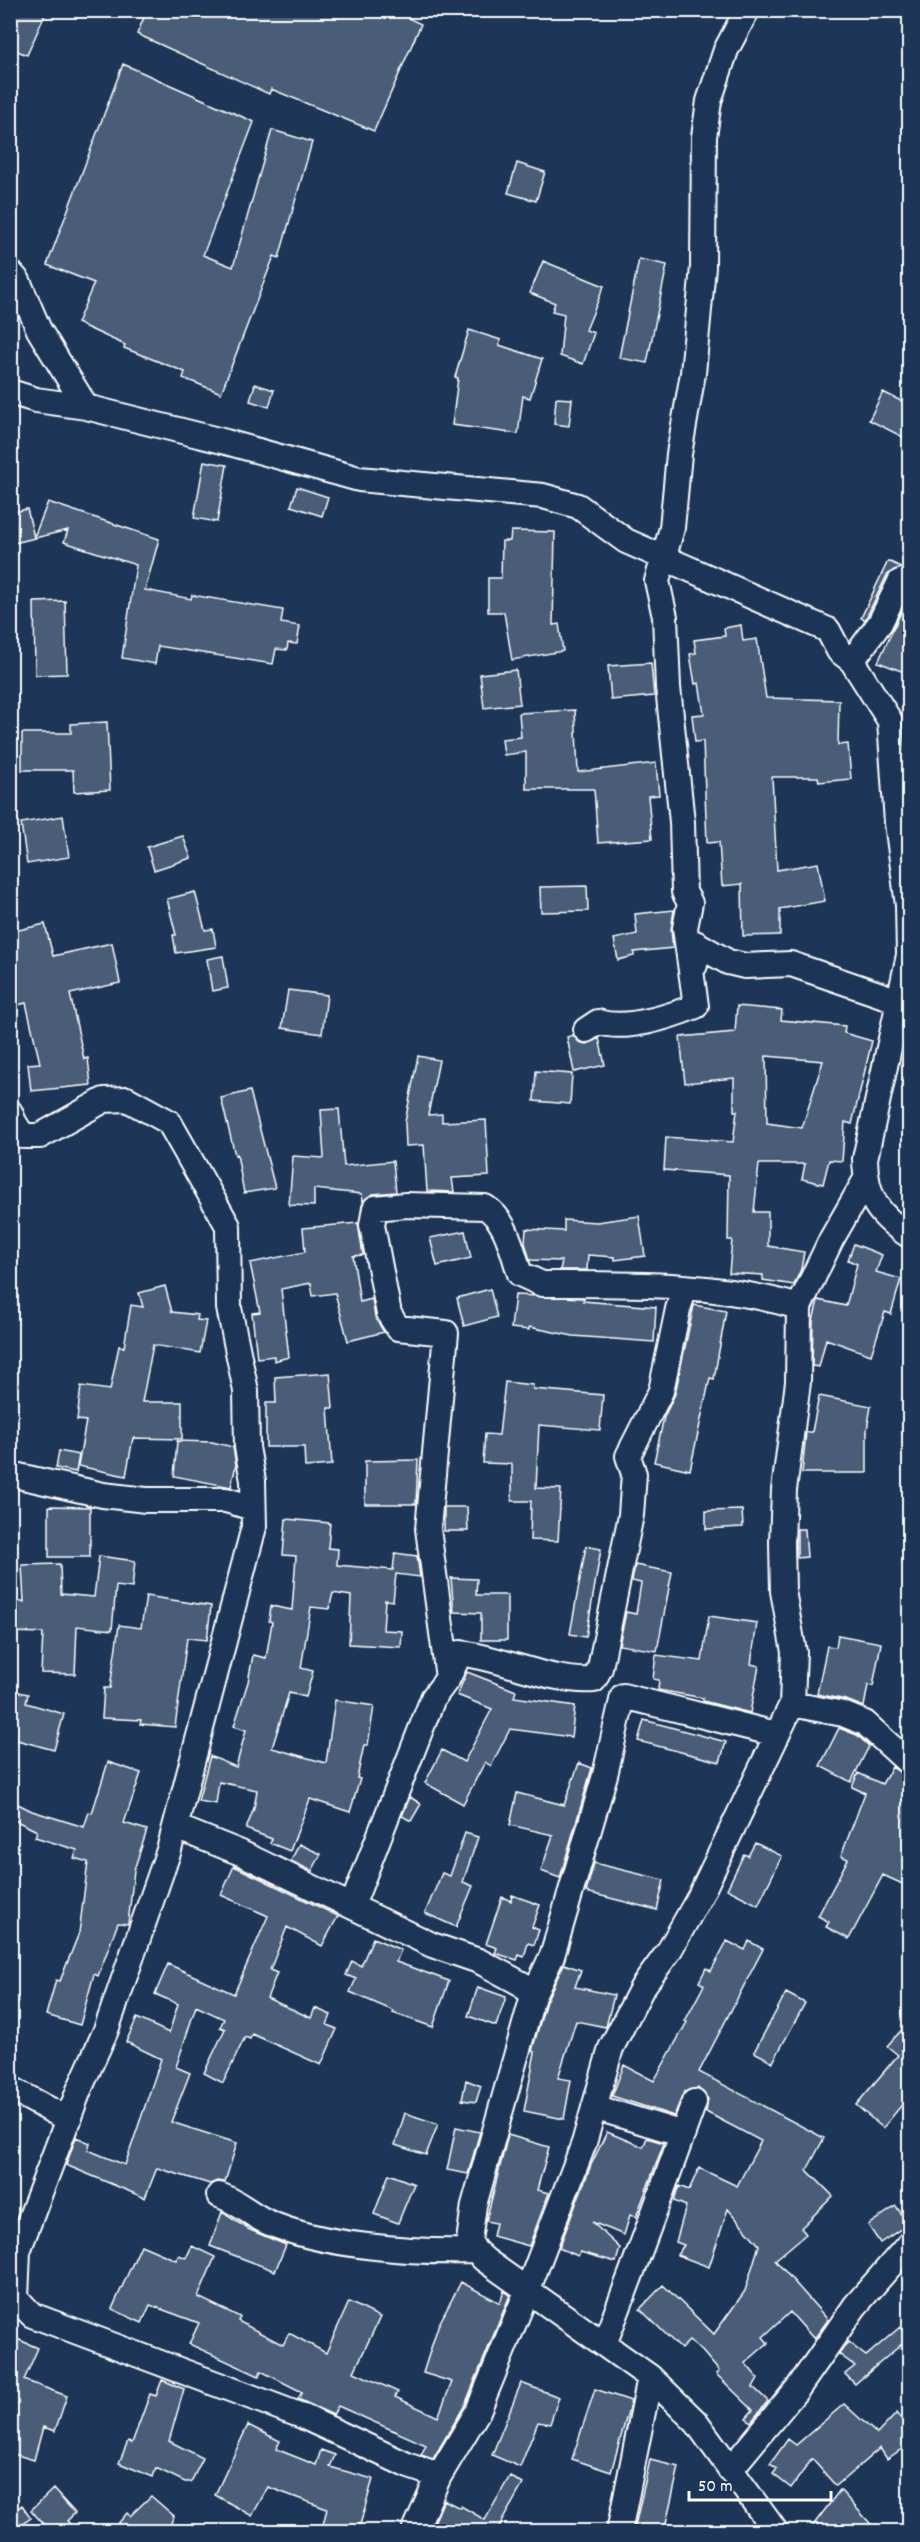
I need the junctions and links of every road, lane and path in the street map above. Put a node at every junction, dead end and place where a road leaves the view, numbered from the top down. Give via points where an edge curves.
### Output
1 (747, 10) edge
2 (10, 272) edge
3 (10, 392) edge
4 (86, 407) junction
5 (662, 557) junction
6 (909, 579) edge
7 (852, 661) junction
8 (909, 955) edge
9 (899, 1001) junction
10 (696, 1006) junction
11 (586, 1030) dead end
12 (10, 1112) edge
13 (866, 1179) junction
14 (909, 1236) edge
15 (685, 1288) junction
16 (799, 1307) junction
17 (10, 1474) edge
18 (253, 1481) junction
19 (226, 1500) junction
20 (253, 1508) junction
21 (448, 1678) junction
22 (792, 1704) junction
23 (776, 1734) junction
24 (909, 1764) edge
25 (176, 1827) junction
26 (352, 1906) junction
27 (533, 1996) junction
28 (10, 2088) edge
29 (694, 2102) dead end
30 (594, 2107) junction
31 (69, 2120) junction
32 (683, 2134) junction
33 (219, 2195) dead end
34 (909, 2243) edge
35 (465, 2248) junction
36 (528, 2289) junction
37 (604, 2344) junction
38 (650, 2378) junction
39 (730, 2470) junction
40 (439, 2476) junction
41 (414, 2532) edge
42 (619, 2532) edge
43 (776, 2532) edge

1 - 5 street via 726,50 709,101 703,267 693,373 672,528
2 - 4 street via 18,281 39,330
3 - 4 street
4 - 5 street via 359,479 543,496 579,506 626,541
5 - 7 street via 828,630 839,651
5 - 10 street via 657,580 665,617 684,892 690,903 685,928
6 - 7 street via 900,582 880,624
7 - 8 street via 890,721 908,905
8 - 9 street
9 - 10 street via 791,964 745,966 728,962 695,943
9 - 13 street via 865,1159
10 - 11 street via 672,1016 612,1026 598,1022
12 - 18 street via 23,1136 40,1136 104,1100 127,1099 169,1122 228,1226 229,1308 246,1390 247,1447
13 - 14 street via 875,1207
13 - 16 street
15 - 16 street via 759,1295
15 - 21 street via 661,1391 628,1456 634,1474 630,1515 600,1668 594,1680 556,1676 460,1653
15 - 21 street via 542,1284 520,1274 504,1229 494,1212 484,1207 375,1208 372,1225 389,1314 398,1328 446,1333 428,1529
16 - 22 street via 798,1382 784,1490 782,1544 783,1591 794,1652
17 - 19 street via 125,1498
18 - 19 street
18 - 20 street
19 - 20 street
20 - 25 street via 254,1527
21 - 26 street via 433,1698
22 - 23 street
22 - 24 street via 843,1714 865,1723
23 - 27 street via 623,1696 605,1774 552,1956
23 - 30 street via 700,1896 622,2024
25 - 26 street via 241,1852
25 - 31 street via 106,2030
26 - 27 street via 432,1945 479,1961 522,1984
27 - 35 street via 491,2137
28 - 31 street
29 - 32 street
30 - 32 street
30 - 36 street via 561,2207
31 - 40 street via 18,2251 14,2290 22,2307 32,2315 302,2416
32 - 37 street
33 - 35 street via 267,2222 341,2243
34 - 39 street via 855,2306 798,2388
35 - 36 street
36 - 37 street
36 - 40 street via 478,2411
37 - 38 street
38 - 39 street via 697,2423
38 - 42 street
39 - 43 street
40 - 41 street

